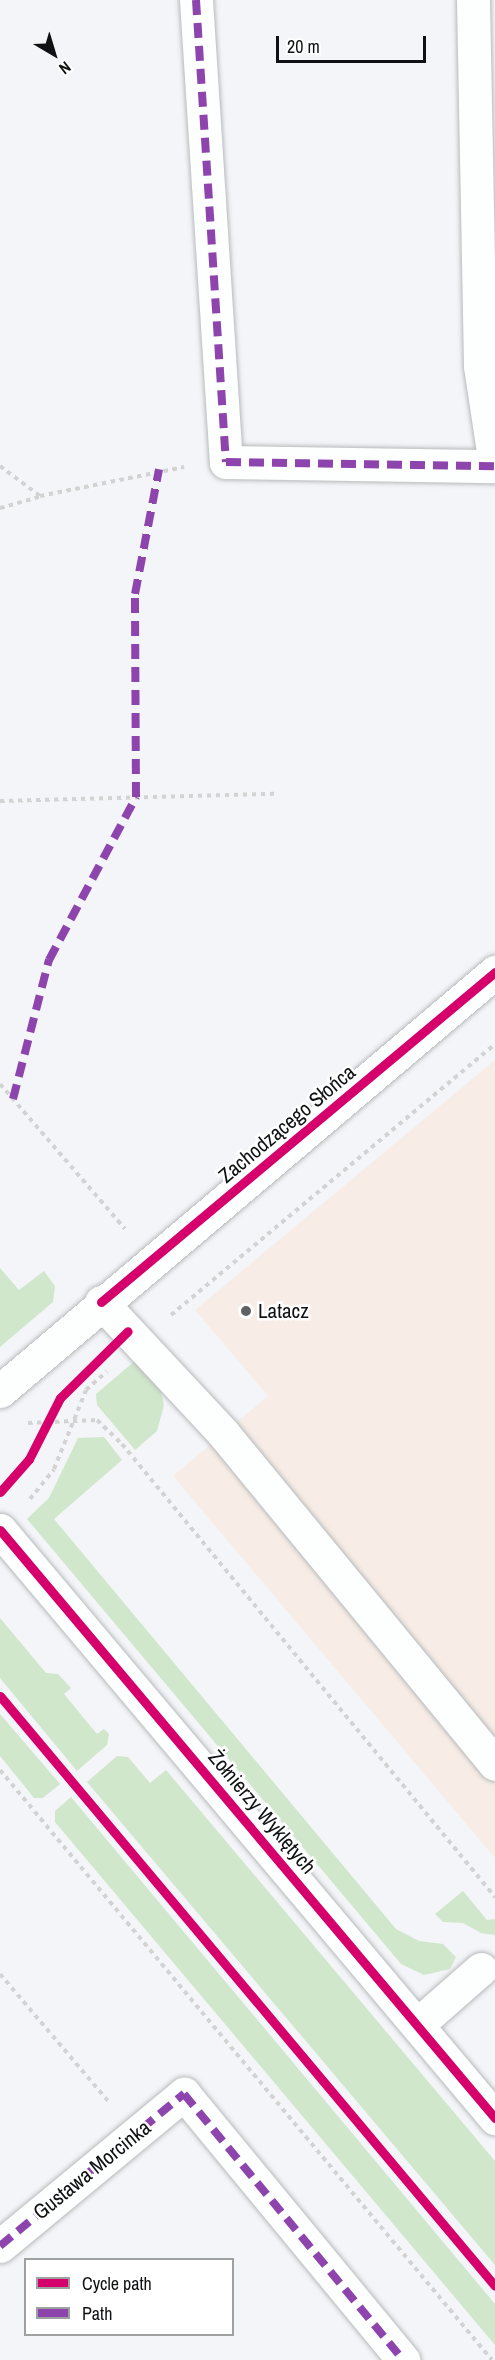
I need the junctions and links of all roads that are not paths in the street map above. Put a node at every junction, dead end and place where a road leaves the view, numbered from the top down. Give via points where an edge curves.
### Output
1 (196, 0) edge
2 (472, 0) edge
3 (495, 466) edge
4 (495, 972) edge
5 (101, 1302) junction
6 (0, 1391) edge
7 (0, 1530) edge
8 (495, 1764) edge
9 (481, 1970) dead end
10 (417, 2025) junction
11 (495, 2118) edge
12 (0, 2246) edge
13 (403, 2360) edge

1 - 3 street via 226,462
2 - 3 street via 480,366
4 - 5 street, Zachodzącego Słońca
5 - 6 street, Zachodzącego Słońca
5 - 8 street via 187,1392
7 - 10 street, Żołnierzy Wyklętych
9 - 10 street
10 - 11 street, Żołnierzy Wyklętych
12 - 13 street, Gustawa Morcinka via 184,2094

